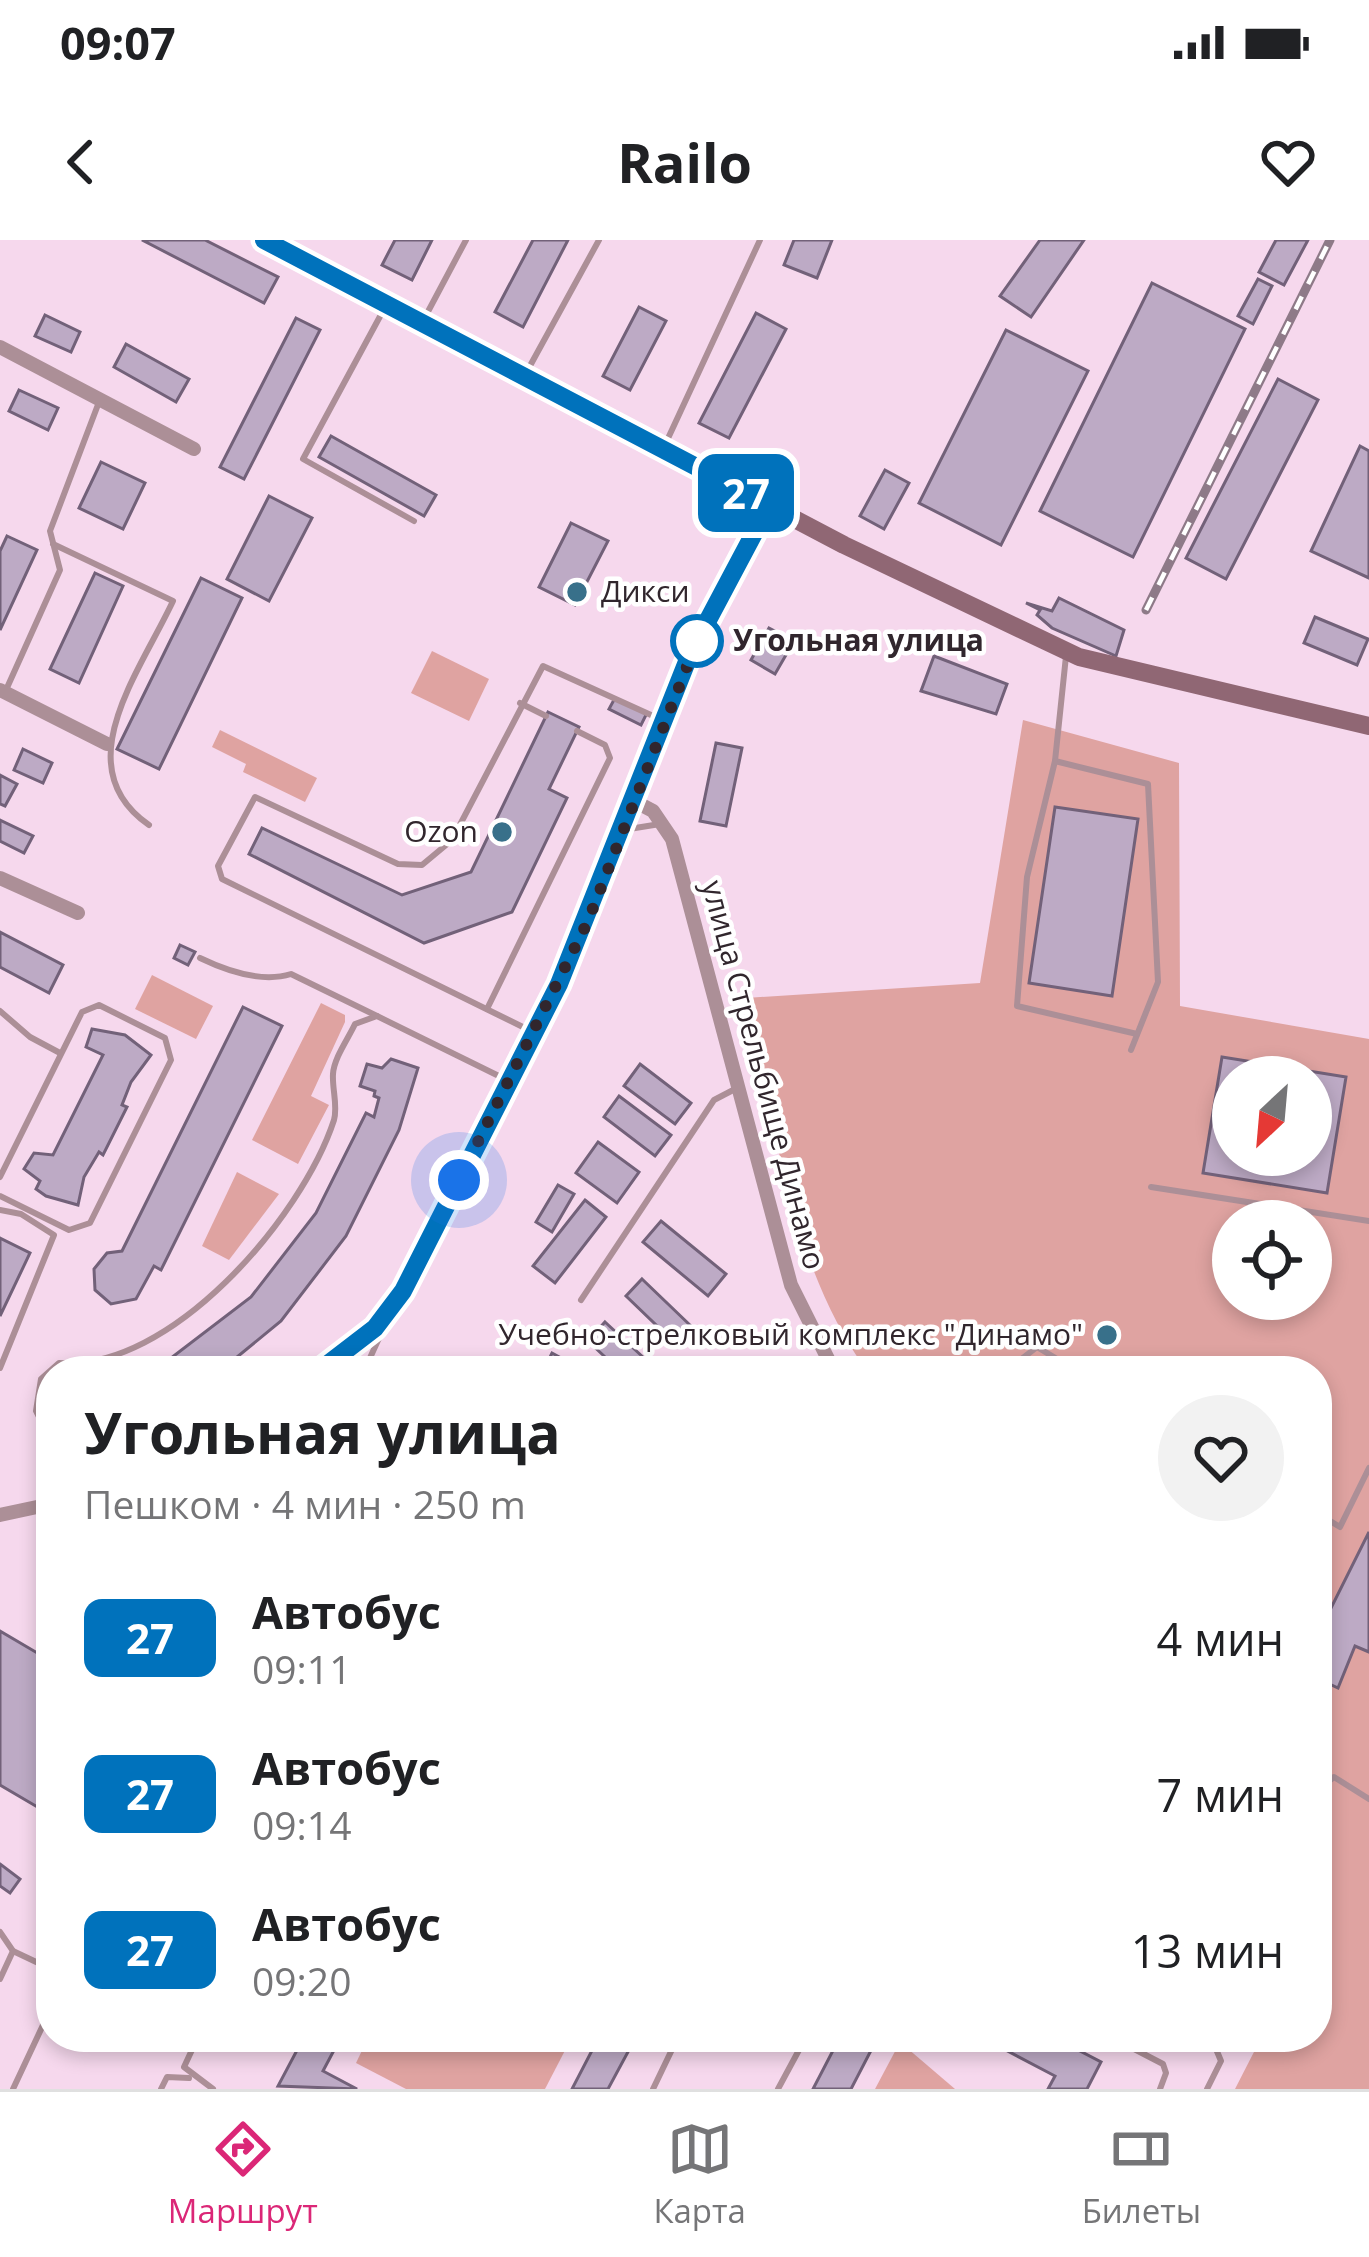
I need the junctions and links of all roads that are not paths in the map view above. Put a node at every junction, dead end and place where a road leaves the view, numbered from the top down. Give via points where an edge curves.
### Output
1 (264, 240) edge
2 (466, 240) edge
3 (599, 240) edge
4 (760, 240) edge
5 (386, 305) junction
6 (422, 324) junction
7 (0, 347) edge
8 (524, 378) junction
9 (100, 398) junction
10 (194, 449) dead end
11 (662, 450) junction
12 (769, 505) junction
13 (414, 520) dead end
14 (53, 544) junction
15 (1066, 652) junction
16 (3, 691) edge
17 (520, 703) junction
18 (546, 716) dead end
19 (665, 721) junction
20 (1369, 726) edge
21 (577, 731) dead end
22 (106, 744) junction
23 (1055, 761) junction
24 (634, 801) junction
25 (664, 824) junction
26 (149, 825) dead end
27 (623, 830) junction
28 (0, 878) edge
29 (78, 913) dead end
30 (200, 958) dead end
31 (487, 1009) junction
32 (0, 1011) edge
33 (377, 1016) junction
34 (535, 1033) junction
35 (1137, 1034) junction
36 (1131, 1050) dead end
37 (62, 1054) junction
38 (510, 1082) junction
39 (737, 1088) junction
40 (0, 1177) edge
41 (1150, 1187) dead end
42 (0, 1196) edge
43 (0, 1210) edge
44 (22, 1211) junction
45 (1369, 1221) edge
46 (581, 1300) dead end
47 (391, 1310) junction
48 (344, 1354) joint
49 (106, 1356) edge
50 (341, 1356) edge
51 (371, 1356) edge
52 (827, 1356) edge
53 (1025, 1356) edge
54 (1051, 1356) edge
55 (0, 1368) edge
56 (1369, 1468) edge
57 (36, 1507) edge
58 (0, 1515) edge
59 (1332, 1522) edge
60 (1332, 1779) edge
61 (1369, 1799) edge
62 (0, 1932) edge
63 (14, 1952) junction
64 (36, 1962) edge
65 (0, 1979) edge
66 (36, 2040) edge
67 (191, 2052) edge
68 (670, 2052) edge
69 (798, 2052) edge
70 (1140, 2052) edge
71 (1217, 2052) edge
72 (192, 2078) junction
73 (13, 2089) edge
74 (161, 2089) edge
75 (213, 2089) edge
76 (652, 2089) edge
77 (778, 2089) edge
78 (1160, 2089) edge
79 (1207, 2089) edge

1 - 5 street
2 - 6 lane
3 - 8 lane
4 - 11 lane
5 - 6 street
5 - 13 lane via 303,459
6 - 8 street
7 - 9 street
8 - 11 street
9 - 10 street
9 - 14 lane via 50,531
11 - 12 street
12 - 15 street
12 - 19 street via 690,654
14 - 16 lane via 60,570
14 - 22 lane via 173,602
15 - 20 street
15 - 23 lane
16 - 22 street
17 - 18 lane
17 - 19 lane via 536,672 551,665
17 - 31 lane via 452,840 422,865 398,864 255,797 217,873
19 - 24 street
21 - 31 lane via 605,745 610,758
22 - 26 lane via 128,811
23 - 35 lane via 1148,784 1158,982
23 - 35 lane via 1027,877 1017,1006
24 - 25 street
24 - 27 street
25 - 27 lane
25 - 39 street, улица Стрельбище Динамо
27 - 34 street
28 - 29 street
30 - 33 lane via 233,974 291,974
31 - 34 lane
32 - 37 lane
33 - 38 lane
33 - 49 lane via 355,1024 332,1069 335,1116 288,1212 220,1294
34 - 38 street
35 - 36 lane
37 - 40 lane
37 - 44 lane via 90,1005 172,1048 90,1223 69,1230
38 - 47 street
39 - 46 lane via 714,1100
39 - 52 street, улица Стрельбище Динамо via 791,1286
41 - 45 lane
42 - 44 lane
43 - 44 lane
44 - 55 lane via 54,1235
47 - 48 street
47 - 51 lane
48 - 50 street
53 - 54 lane via 1036,1347
56 - 59 lane via 1340,1527
57 - 58 street
60 - 61 lane
62 - 63 lane
63 - 64 lane
63 - 65 lane
66 - 73 lane
67 - 72 lane via 184,2067
68 - 76 lane
69 - 77 lane
70 - 78 lane via 1163,2064
71 - 79 lane via 1221,2061
72 - 74 lane via 166,2077
72 - 75 lane

